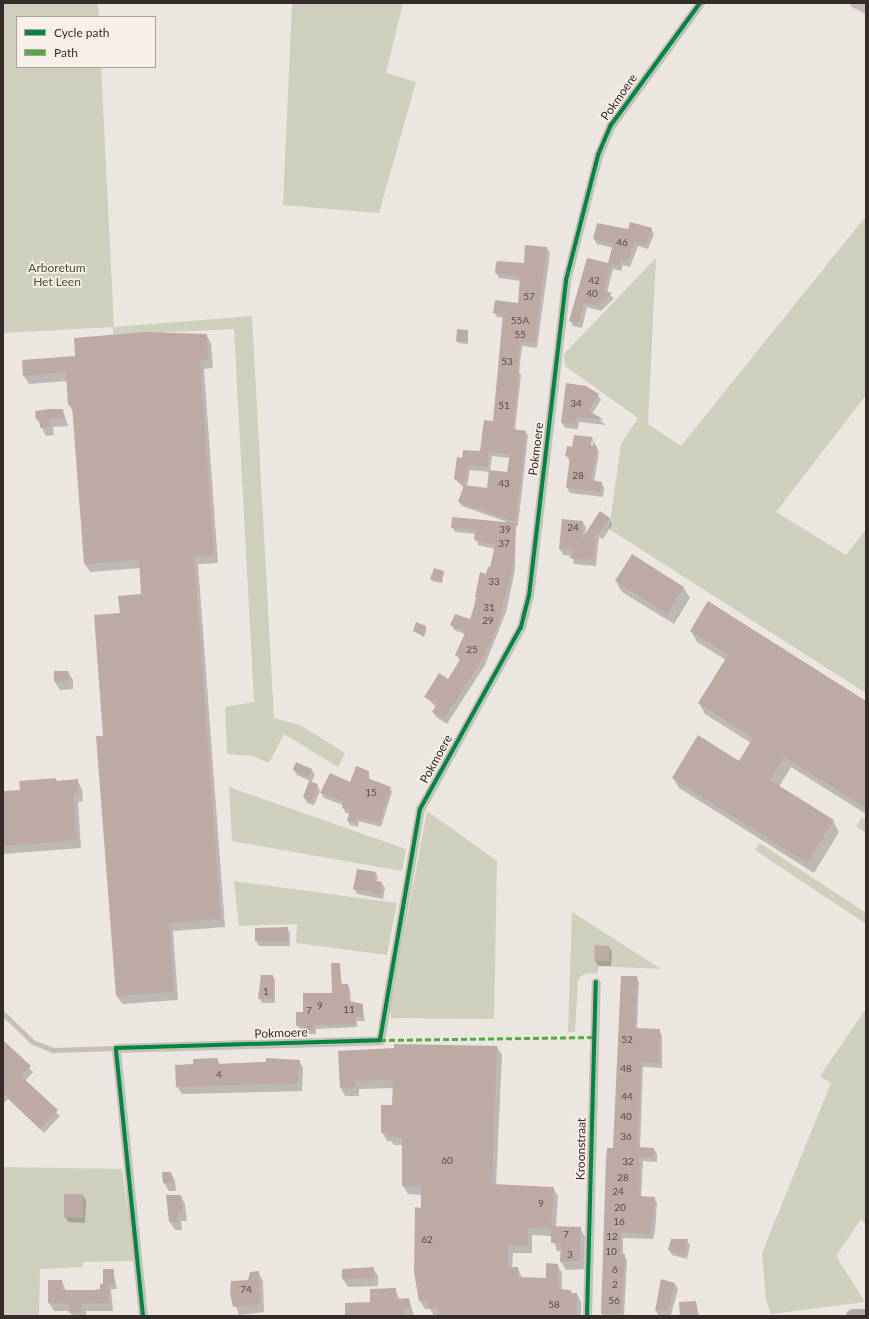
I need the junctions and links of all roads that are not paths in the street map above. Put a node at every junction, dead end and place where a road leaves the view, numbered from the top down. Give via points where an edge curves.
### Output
1 (700, 3) edge
2 (854, 3) edge
3 (866, 9) edge
4 (596, 982) dead end
5 (3, 1013) edge
6 (116, 1048) junction
7 (143, 1316) edge
8 (587, 1316) edge
9 (853, 1316) edge
10 (866, 1316) edge

1 - 6 street, Pokmoere via 611,125 598,155 566,280 528,596 520,627 420,809 380,1040
2 - 3 street
4 - 8 street, Kroonstraat
5 - 6 lane via 33,1042 53,1050
6 - 7 street
9 - 10 main road

